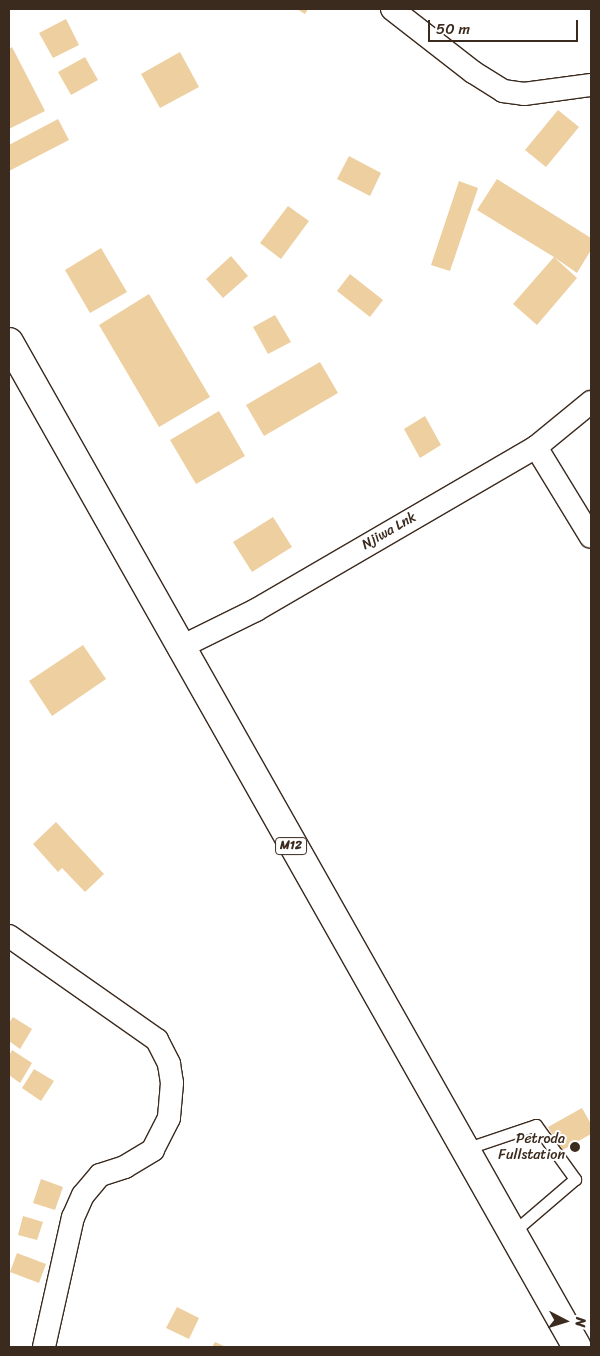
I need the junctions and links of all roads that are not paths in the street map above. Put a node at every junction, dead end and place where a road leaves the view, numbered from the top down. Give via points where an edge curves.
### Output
1 (392, 9) edge
2 (591, 85) edge
3 (9, 342) edge
4 (591, 402) edge
5 (536, 447) junction
6 (591, 537) edge
7 (179, 648) junction
8 (9, 936) edge
9 (465, 1149) junction
10 (512, 1232) junction
11 (44, 1347) edge
12 (577, 1347) edge

1 - 2 street via 473,72 503,91 524,94
3 - 7 highway, M12
4 - 5 street, Njiwa Lnk
5 - 6 street
5 - 7 street, Njiwa Lnk via 256,610
7 - 9 highway, M12
8 - 11 street via 157,1040 169,1064 172,1083 169,1118 153,1150 125,1167 100,1175 83,1195 73,1217
9 - 10 highway, M12
9 - 10 lane via 536,1125 575,1179
10 - 12 highway, M12

